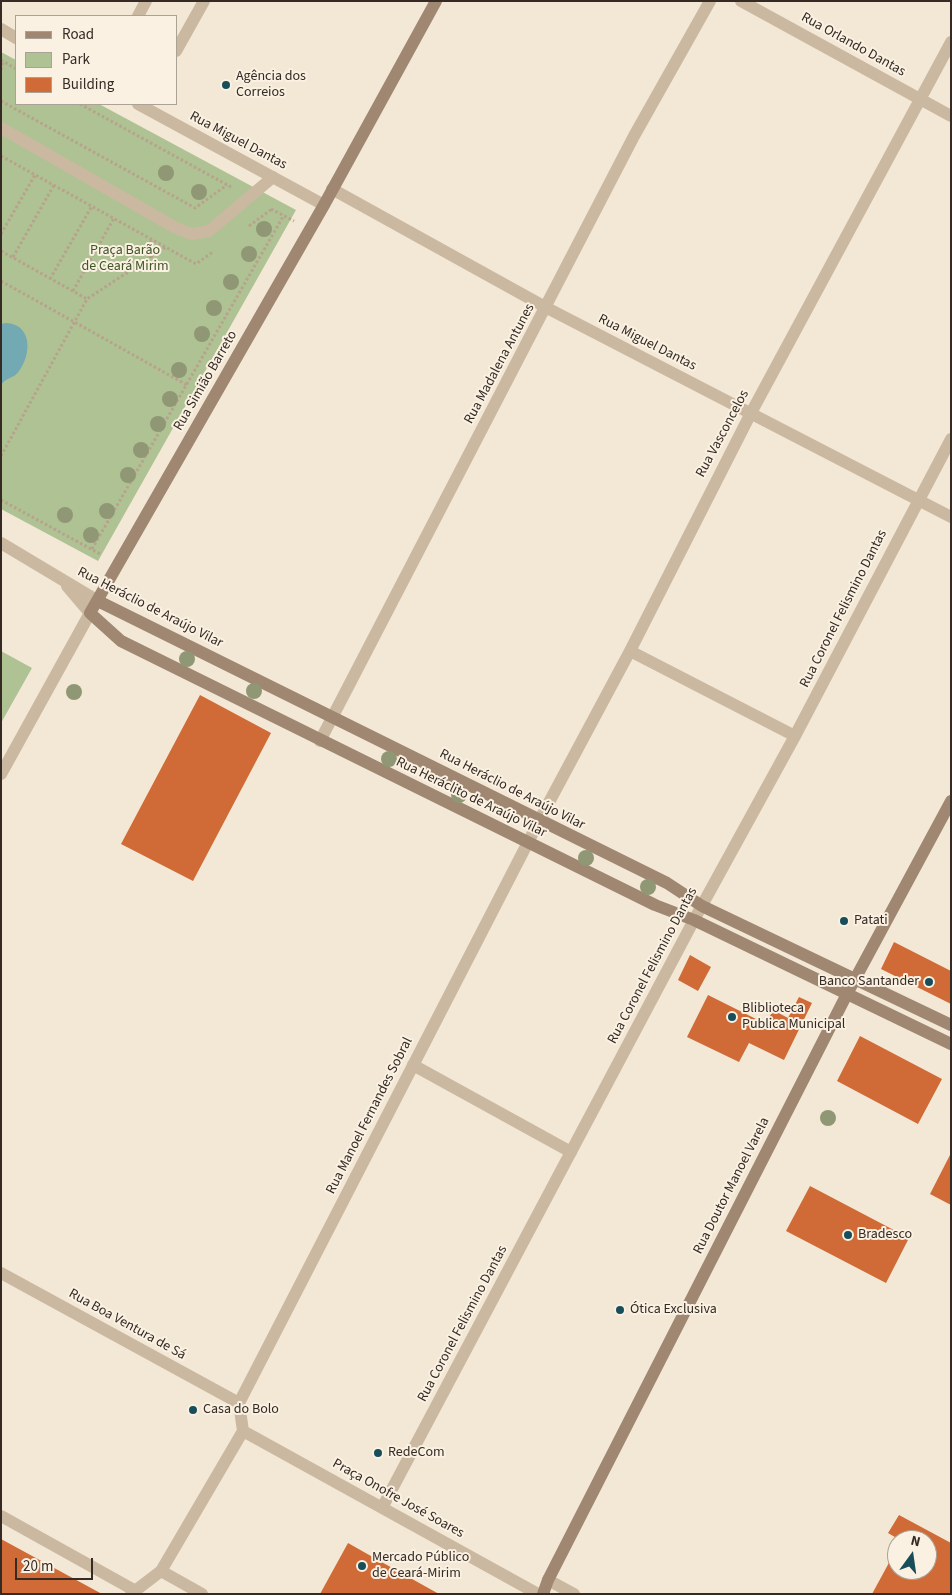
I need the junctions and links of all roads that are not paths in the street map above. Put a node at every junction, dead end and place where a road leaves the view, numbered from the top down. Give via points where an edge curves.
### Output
1 (146, 1) edge
2 (204, 1) edge
3 (436, 1) edge
4 (710, 1) edge
5 (741, 1) edge
6 (139, 15) edge
7 (1, 30) edge
8 (15, 37) edge
9 (951, 42) edge
10 (178, 47) edge
11 (920, 99) junction
12 (143, 105) edge
13 (951, 116) edge
14 (1, 128) edge
15 (273, 177) junction
16 (332, 189) junction
17 (324, 205) junction
18 (547, 308) junction
19 (751, 413) junction
20 (951, 438) edge
21 (917, 500) junction
22 (951, 518) edge
23 (1, 543) edge
24 (61, 578) junction
25 (98, 600) junction
26 (90, 613) junction
27 (630, 651) junction
28 (333, 716) junction
29 (794, 736) junction
30 (320, 741) junction
31 (1, 774) edge
32 (951, 801) edge
33 (539, 821) junction
34 (528, 843) junction
35 (702, 906) junction
36 (694, 920) junction
37 (855, 978) junction
38 (847, 994) junction
39 (951, 1025) edge
40 (951, 1044) edge
41 (413, 1065) junction
42 (571, 1152) junction
43 (1, 1273) edge
44 (239, 1403) junction
45 (243, 1431) junction
46 (382, 1508) junction
47 (1, 1516) edge
48 (161, 1571) junction
49 (543, 1588) edge
50 (132, 1592) edge
51 (202, 1594) edge
52 (574, 1594) edge

1 - 6 street
2 - 10 street
3 - 16 main road, Rua Simião Barreto
4 - 18 street, Rua Madalena Antunes via 634,136
5 - 11 street, Rua Orlando Dantas
7 - 8 street
9 - 11 street, Rua Vasconcelos
11 - 13 street, Rua Orlando Dantas
11 - 19 street, Rua Vasconcelos
12 - 15 street, Rua Miguel Dantas
14 - 15 street via 176,228 192,234 209,231
15 - 17 street, Rua Miguel Dantas
16 - 17 main road, Rua Simião Barreto
16 - 18 street, Rua Miguel Dantas
17 - 25 main road, Rua Simião Barreto
18 - 19 street, Rua Miguel Dantas
18 - 28 street, Rua Madalena Antunes
19 - 21 street, Rua Miguel Dantas
19 - 27 street, Rua Vasconcelos
20 - 21 street, Rua Coronel Felismino Dantas
21 - 22 street, Rua Miguel Dantas
21 - 29 street, Rua Coronel Felismino Dantas
23 - 24 street, Rua Heráclio de Araújo Vilar
24 - 25 street, Rua Heráclio de Araújo Vilar
24 - 26 street, Rua Heráclio de Araújo Vilar
25 - 26 main road, Rua Simião Barreto
25 - 28 main road, Rua Heráclio de Araújo Vilar
26 - 30 main road, Rua Heráclito de Araújo Vilar via 121,641
26 - 31 street, Rua Simião Barreto
27 - 29 street
27 - 33 street, Rua Vasconcelos
28 - 30 street, Rua Madalena Antunes
28 - 33 main road, Rua Heráclio de Araújo Vilar
29 - 35 street, Rua Coronel Felismino Dantas
30 - 34 main road, Rua Heráclito de Araújo Vilar
32 - 37 main road, Rua Doutor Manoel Varela
33 - 34 street, Rua Vasconcelos
33 - 35 main road, Rua Heráclio de Araújo Vilar via 667,884
34 - 36 main road, Rua Heráclito de Araújo Vilar via 655,905
34 - 41 street, Rua Manoel Fernandes Sobral
35 - 36 street, Rua Coronel Felismino Dantas
35 - 37 main road, Rua Heráclio de Araújo Vilar
36 - 38 main road, Rua Heráclito de Araújo Vilar
36 - 42 street, Rua Coronel Felismino Dantas
37 - 38 main road, Rua Doutor Manoel Varela
37 - 39 main road, Rua Heráclio de Araújo Vilar
38 - 40 main road, Rua Heráclito de Araújo Vilar
38 - 49 main road, Rua Doutor Manoel Varela
41 - 42 street
41 - 44 street, Rua Manoel Fernandes Sobral
42 - 46 street, Rua Coronel Felismino Dantas
43 - 44 street, Rua Boa Ventura de Sá
44 - 45 street
45 - 46 street, Praça Onofre José Soares
45 - 48 street
46 - 49 street, Praça Onofre José Soares
47 - 50 street
48 - 50 street
48 - 51 street
49 - 52 street, Praça Onofre José Soares

